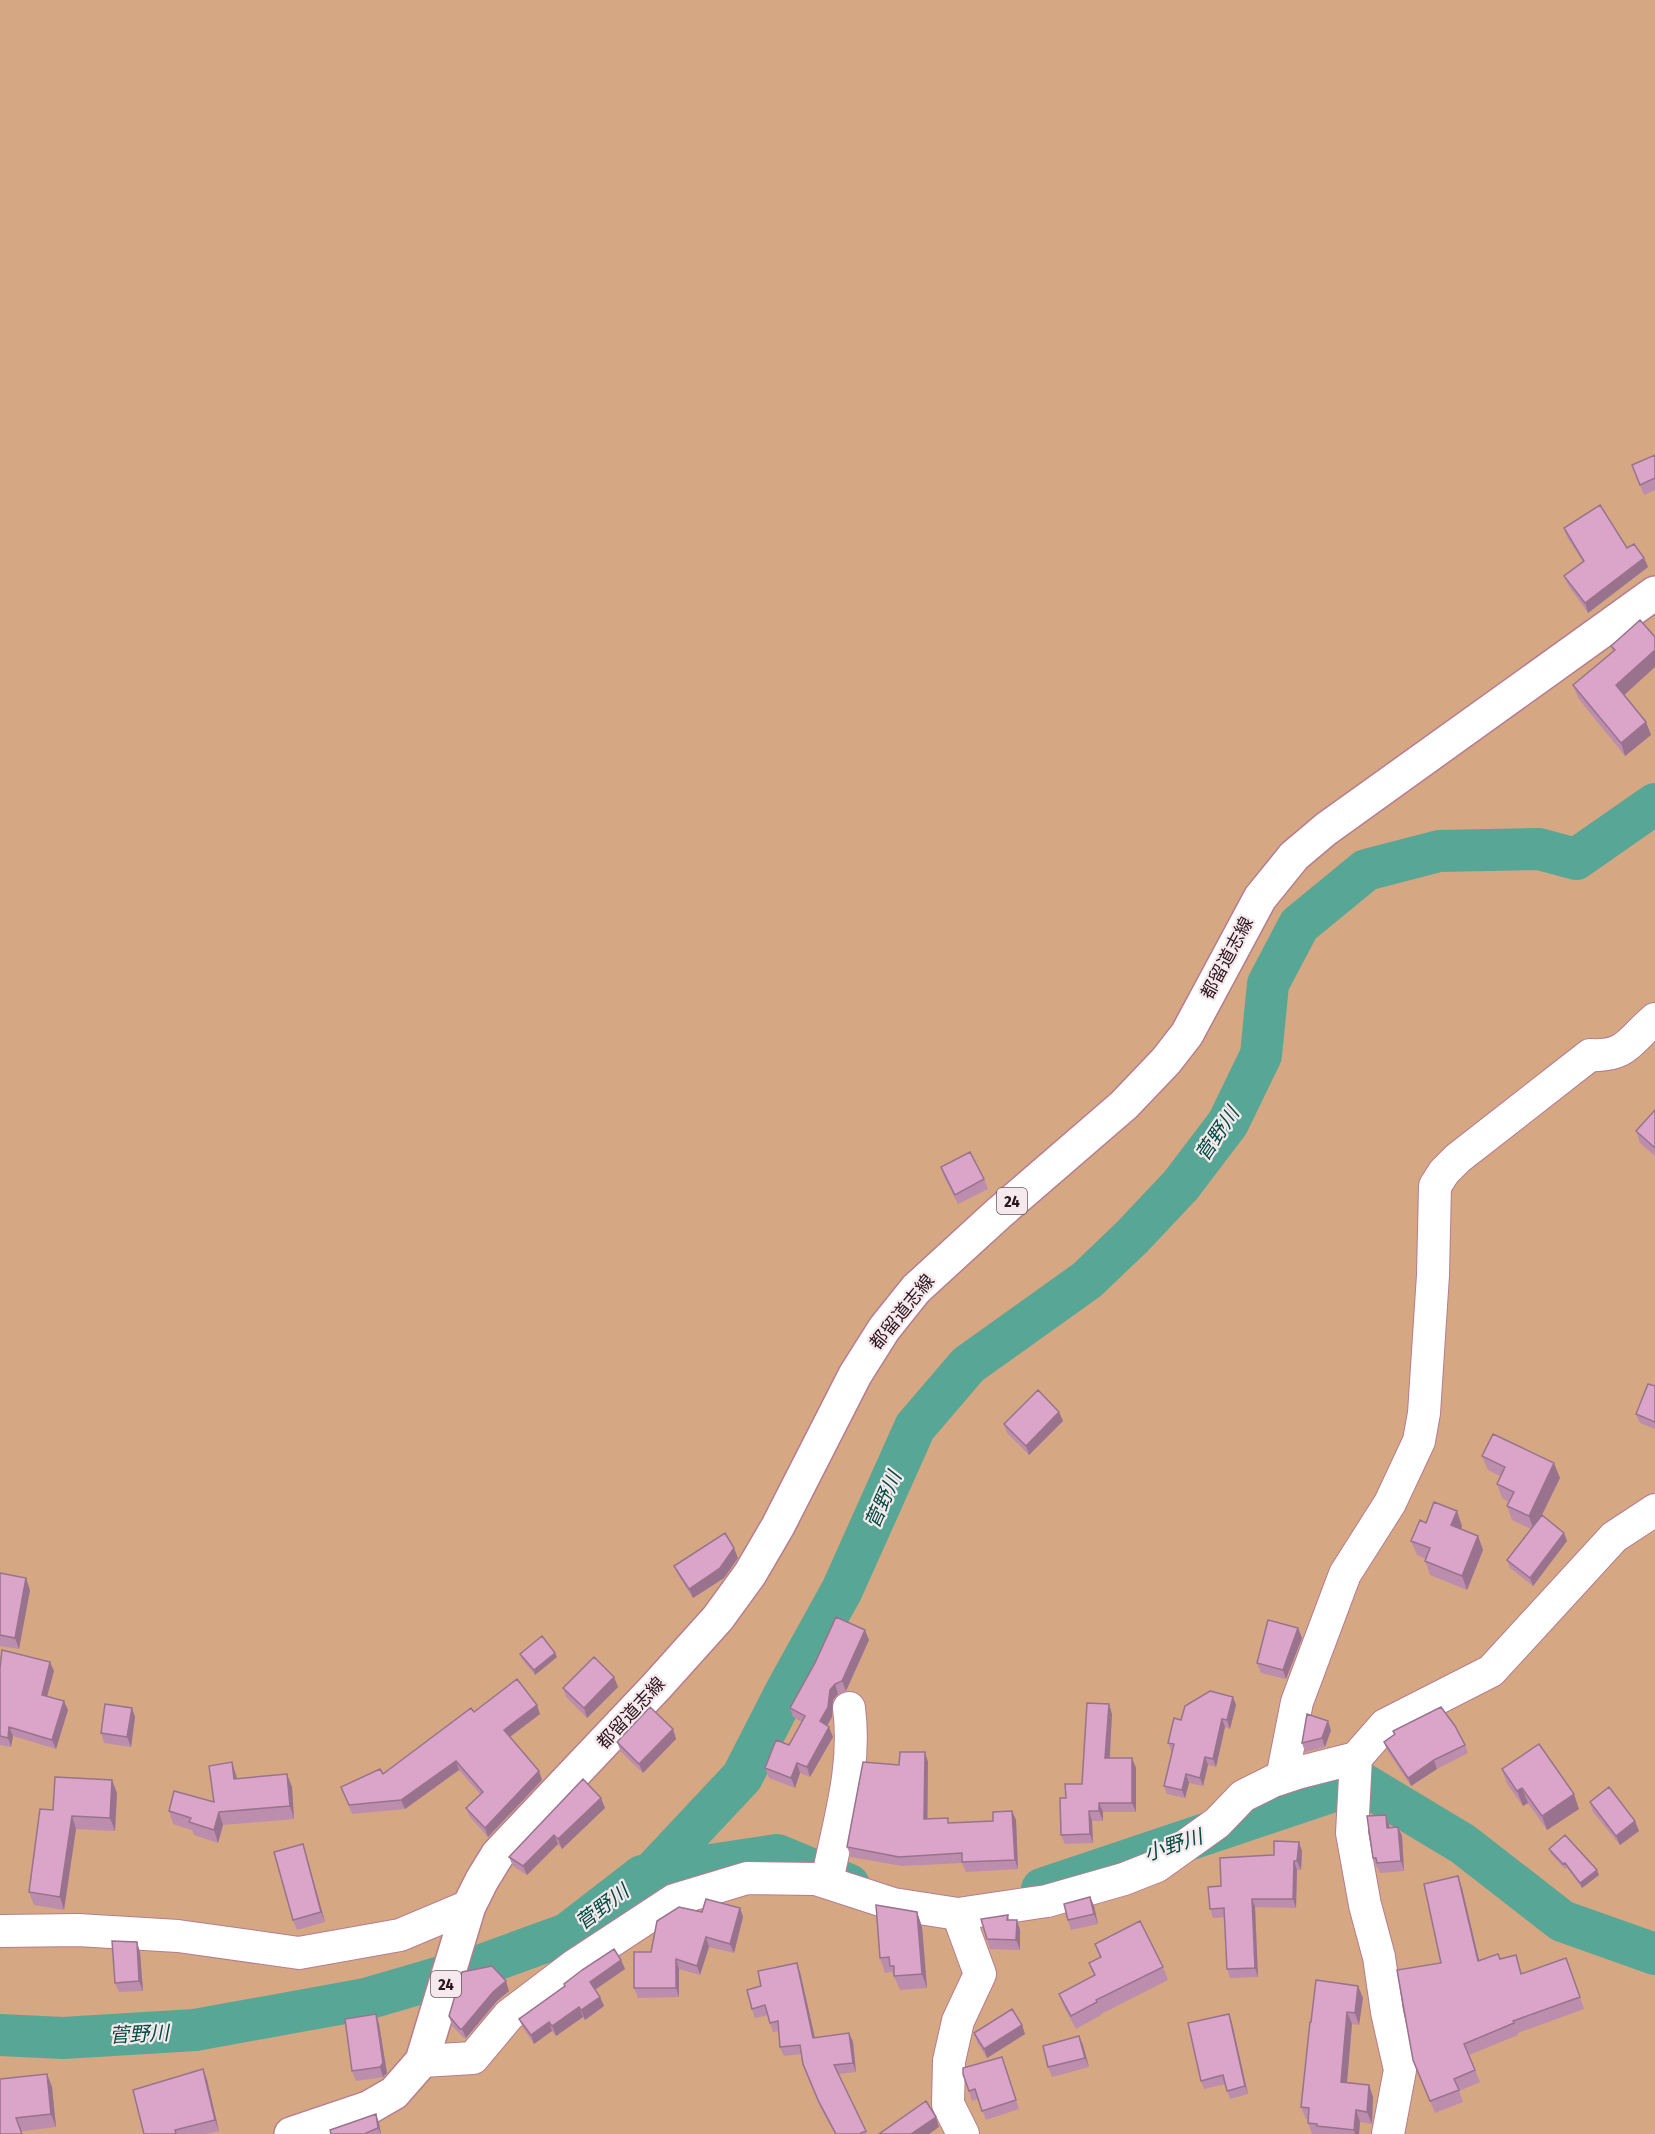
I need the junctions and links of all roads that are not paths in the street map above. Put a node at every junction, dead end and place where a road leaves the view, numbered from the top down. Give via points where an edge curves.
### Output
1 (1655, 593) edge
2 (1655, 1019) edge
3 (1655, 1510) edge
4 (849, 1708) dead end
5 (1356, 1758) junction
6 (1282, 1778) junction
7 (827, 1882) junction
8 (470, 1906) junction
9 (958, 1914) junction
10 (0, 1930) edge
11 (422, 2061) junction
12 (291, 2134) edge
13 (963, 2134) edge
14 (1388, 2134) edge

1 - 8 main road, 都留道志線 / 24 via 1294,856 1260,897 1187,1034 1166,1061 1124,1105 916,1288 855,1375 778,1526 718,1618 498,1854
2 - 6 street via 1622,1050 1605,1056 1590,1055 1458,1158 1435,1186 1425,1402 1419,1441 1390,1503 1345,1574 1297,1702
3 - 5 street via 1614,1537 1491,1671 1385,1725
4 - 7 street via 850,1772
5 - 6 street
5 - 14 street via 1352,1833 1400,2070
6 - 9 street via 1244,1796 1217,1823 1157,1866 1047,1901
7 - 9 street via 893,1904
7 - 11 street via 747,1878 674,1900 575,1965 509,2015 473,2058
8 - 10 street via 400,1935 299,1953 178,1936
8 - 11 main road, 都留道志線 / 24
9 - 13 street via 980,1974 958,2021 949,2061 948,2104
11 - 12 main road, 都留道志線 / 24 via 394,2093 368,2108

